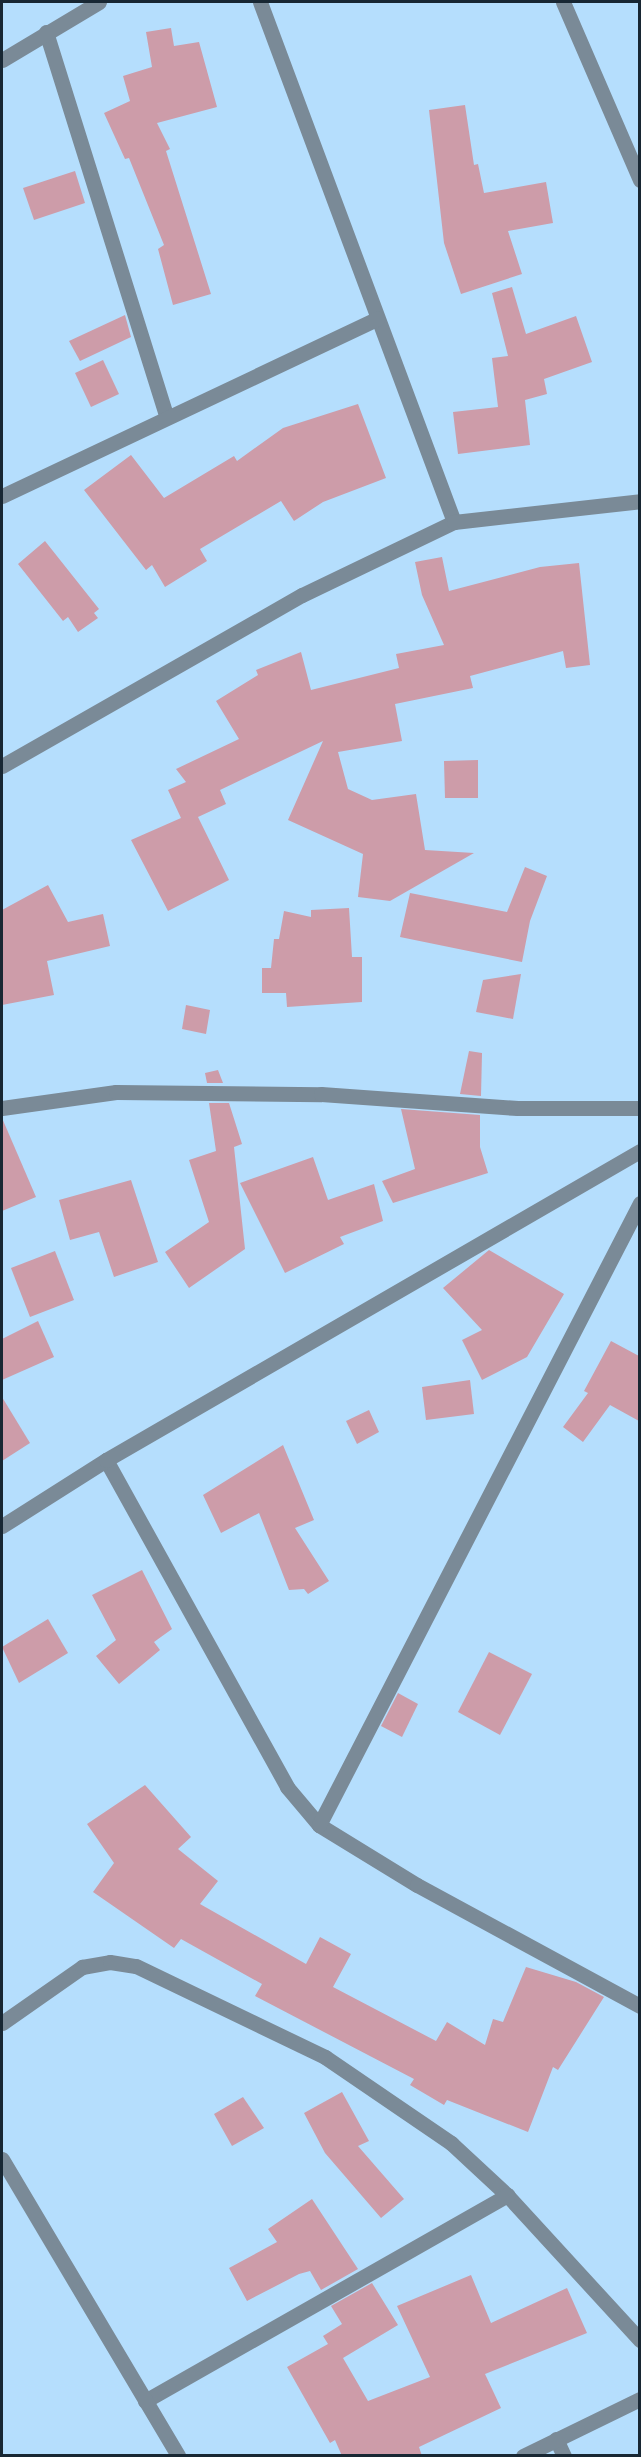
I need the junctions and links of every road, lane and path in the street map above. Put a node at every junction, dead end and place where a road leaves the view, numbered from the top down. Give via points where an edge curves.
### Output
1 (99, 2) edge
2 (260, 2) edge
3 (563, 2) edge
4 (46, 32) junction
5 (2, 60) edge
6 (639, 180) edge
7 (377, 319) junction
8 (166, 415) junction
9 (2, 496) edge
10 (639, 501) edge
11 (454, 522) junction
12 (2, 766) edge
13 (2, 1108) edge
14 (639, 1108) edge
15 (639, 1151) edge
16 (639, 1203) edge
17 (106, 1460) junction
18 (2, 1526) edge
19 (319, 1826) junction
20 (639, 2006) edge
21 (2, 2023) edge
22 (2, 2159) edge
23 (507, 2195) junction
24 (639, 2340) edge
25 (639, 2399) edge
26 (145, 2401) junction
27 (556, 2439) junction
28 (178, 2456) edge
29 (523, 2456) edge
30 (564, 2456) edge

1 - 4 street
2 - 7 street
3 - 6 street
4 - 5 street
4 - 8 street
7 - 8 street
7 - 11 street
8 - 9 street
10 - 11 street
11 - 12 street via 302,595
13 - 14 street via 116,1092 321,1094 518,1108
15 - 17 street
16 - 19 street
17 - 18 street
17 - 19 street via 287,1787
19 - 20 street
21 - 23 street via 82,1967 110,1962 136,1966 325,2057 451,2143
22 - 26 street
23 - 24 street
23 - 26 street
25 - 27 street
26 - 28 street
27 - 29 street
27 - 30 street

